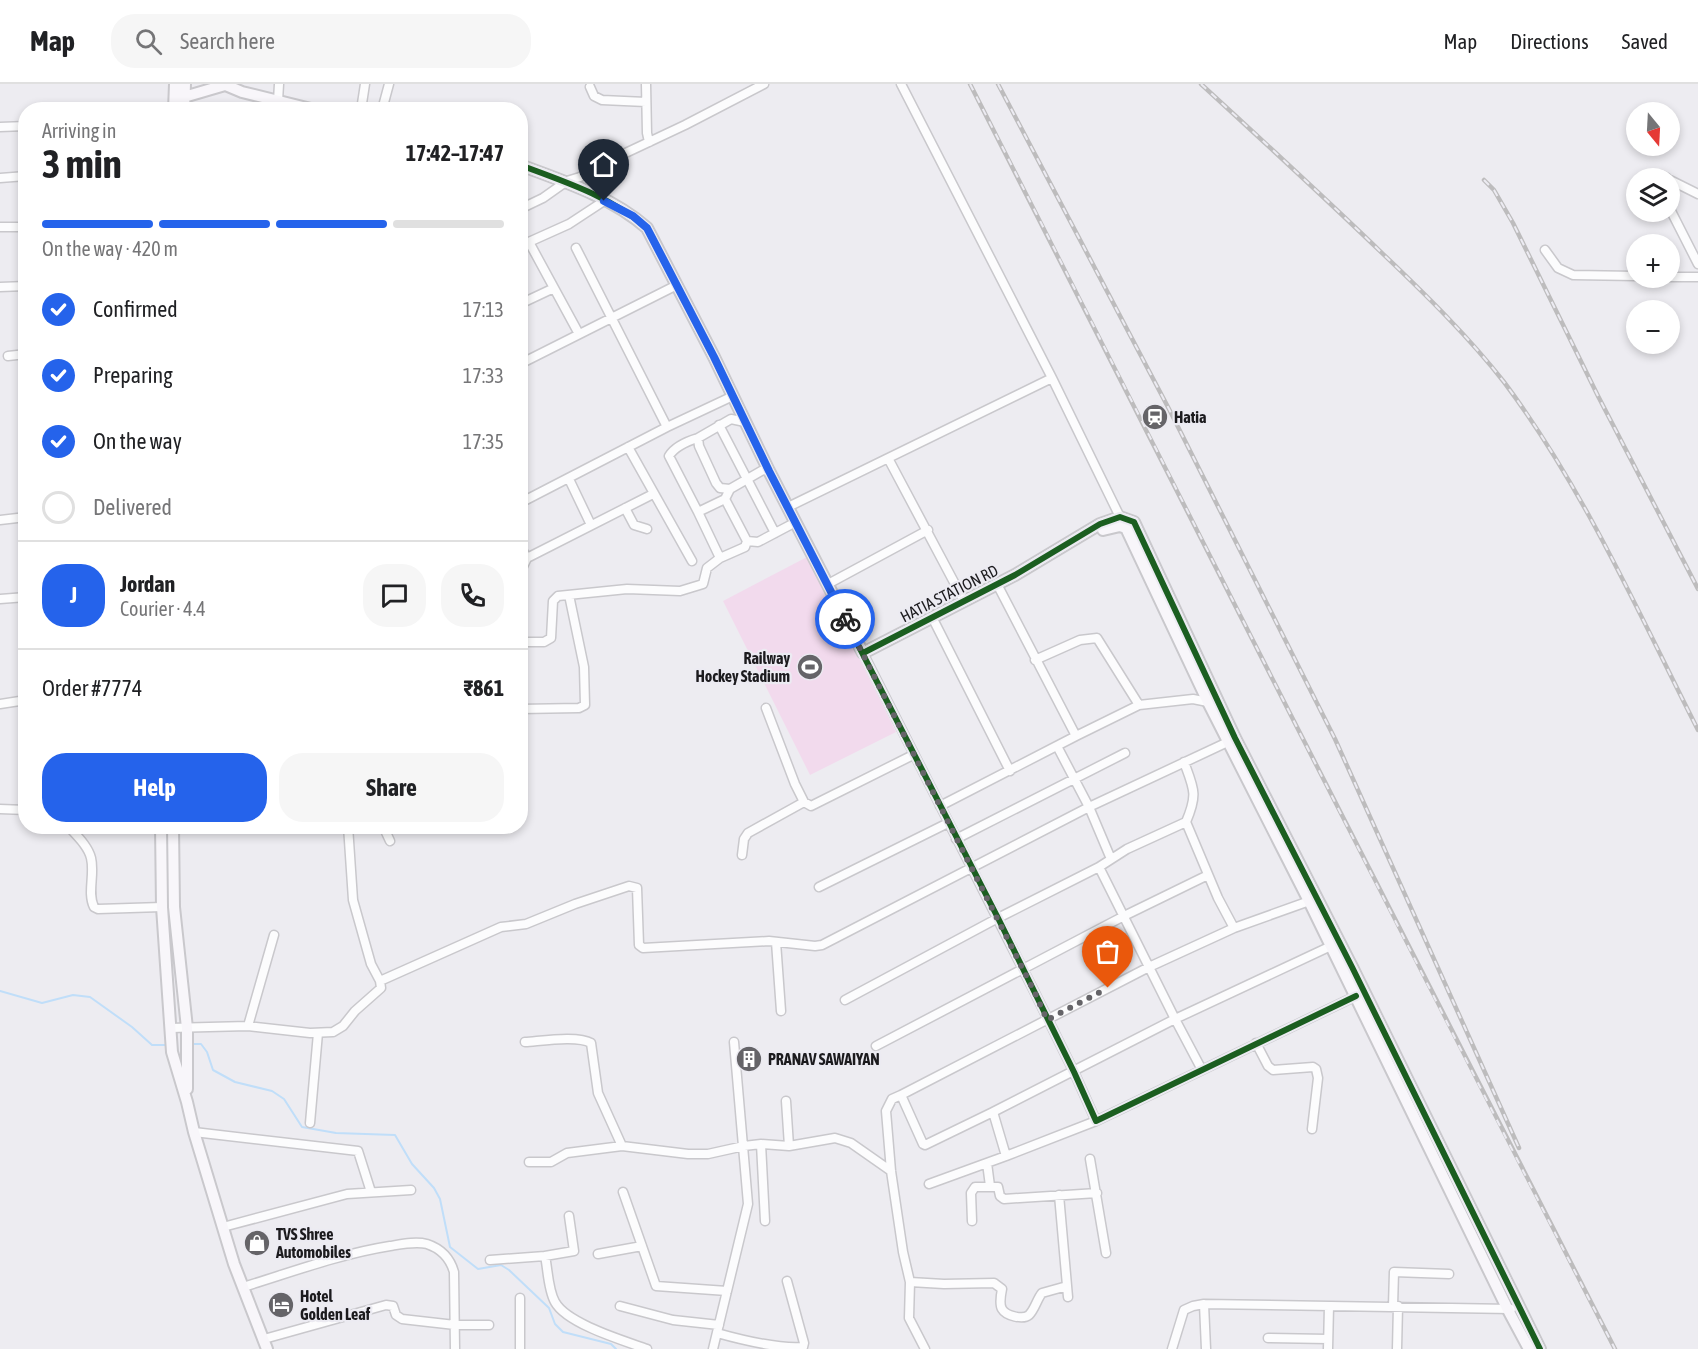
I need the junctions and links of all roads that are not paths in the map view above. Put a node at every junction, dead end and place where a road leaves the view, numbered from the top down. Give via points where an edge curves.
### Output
1 (175, 84) edge
2 (185, 84) edge
3 (279, 84) edge
4 (365, 84) edge
5 (389, 84) edge
6 (646, 84) edge
7 (764, 84) edge
8 (901, 84) edge
9 (224, 85) edge
10 (590, 87) dead end
11 (179, 97) junction
12 (278, 101) junction
13 (177, 102) edge
14 (181, 102) edge
15 (282, 102) edge
16 (362, 102) edge
17 (384, 102) edge
18 (646, 102) junction
19 (18, 126) edge
20 (0, 127) edge
21 (649, 142) junction
22 (528, 168) edge
23 (18, 177) edge
24 (0, 178) edge
25 (567, 181) junction
26 (1680, 185) edge
27 (1698, 194) edge
28 (604, 201) junction
29 (528, 205) edge
30 (1677, 222) edge
31 (0, 227) edge
32 (18, 227) edge
33 (528, 242) edge
34 (576, 248) dead end
35 (528, 250) edge
36 (1545, 250) dead end
37 (1698, 264) edge
38 (1626, 276) edge
39 (1680, 277) edge
40 (1698, 277) edge
41 (677, 285) junction
42 (18, 286) edge
43 (0, 287) edge
44 (554, 288) junction
45 (528, 300) edge
46 (610, 317) junction
47 (579, 334) junction
48 (18, 355) edge
49 (8, 356) dead end
50 (528, 360) edge
51 (1052, 378) junction
52 (733, 396) junction
53 (745, 422) junction
54 (719, 425) junction
55 (667, 427) junction
56 (698, 438) junction
57 (628, 447) junction
58 (889, 460) junction
59 (769, 471) junction
60 (747, 478) junction
61 (569, 479) junction
62 (730, 489) junction
63 (653, 494) junction
64 (528, 499) edge
65 (725, 499) junction
66 (788, 507) junction
67 (625, 508) junction
68 (698, 512) junction
69 (1120, 517) junction
70 (18, 518) edge
71 (0, 520) edge
72 (796, 522) junction
73 (591, 525) junction
74 (647, 529) dead end
75 (928, 530) junction
76 (775, 533) junction
77 (1086, 534) junction
78 (747, 541) junction
79 (528, 557) edge
80 (720, 558) junction
81 (692, 561) dead end
82 (828, 584) junction
83 (997, 584) junction
84 (568, 595) junction
85 (18, 598) edge
86 (0, 599) edge
87 (964, 601) junction
88 (932, 617) junction
89 (528, 641) edge
90 (863, 654) junction
91 (1035, 660) junction
92 (18, 701) edge
93 (1208, 702) junction
94 (0, 704) edge
95 (1139, 705) junction
96 (766, 708) dead end
97 (528, 709) edge
98 (1076, 736) junction
99 (1232, 740) junction
100 (1057, 746) junction
101 (1125, 753) dead end
102 (913, 754) junction
103 (1184, 762) junction
104 (1010, 771) junction
105 (1074, 779) junction
106 (804, 802) junction
107 (940, 806) junction
108 (1089, 807) junction
109 (0, 809) edge
110 (18, 810) edge
111 (1186, 822) junction
112 (948, 823) junction
113 (76, 834) edge
114 (161, 834) edge
115 (173, 834) edge
116 (349, 834) edge
117 (386, 834) edge
118 (956, 839) junction
119 (390, 842) dead end
120 (742, 855) dead end
121 (1111, 859) junction
122 (1099, 867) junction
123 (971, 868) junction
124 (1208, 875) junction
125 (819, 887) dead end
126 (1313, 900) junction
127 (162, 907) junction
128 (1124, 916) junction
129 (998, 918) junction
130 (1234, 928) junction
131 (274, 935) dead end
132 (776, 942) junction
133 (1331, 946) junction
134 (1149, 967) junction
135 (1023, 969) junction
136 (380, 981) junction
137 (1356, 996) junction
138 (845, 1000) dead end
139 (781, 1011) dead end
140 (1175, 1018) junction
141 (1047, 1020) junction
142 (248, 1026) junction
143 (170, 1029) junction
144 (187, 1031) junction
145 (318, 1033) junction
146 (525, 1042) dead end
147 (734, 1042) dead end
148 (1256, 1043) junction
149 (876, 1046) dead end
150 (1202, 1070) junction
151 (1074, 1072) junction
152 (901, 1095) junction
153 (786, 1101) dead end
154 (187, 1102) junction
155 (993, 1112) junction
156 (1096, 1121) junction
157 (310, 1123) dead end
158 (1312, 1129) dead end
159 (194, 1132) junction
160 (761, 1144) junction
161 (622, 1146) junction
162 (744, 1146) junction
163 (789, 1146) junction
164 (1006, 1156) junction
165 (1090, 1159) dead end
166 (529, 1162) dead end
167 (987, 1163) junction
168 (891, 1171) junction
169 (928, 1184) dead end
170 (990, 1186) junction
171 (411, 1190) dead end
172 (623, 1191) dead end
173 (371, 1192) junction
174 (1097, 1193) junction
175 (1059, 1195) junction
176 (569, 1216) dead end
177 (765, 1221) dead end
178 (972, 1221) dead end
179 (223, 1227) junction
180 (642, 1246) junction
181 (1106, 1253) dead end
182 (598, 1254) dead end
183 (545, 1256) junction
184 (490, 1260) dead end
185 (1449, 1274) dead end
186 (787, 1281) dead end
187 (910, 1282) junction
188 (1067, 1286) junction
189 (243, 1287) junction
190 (727, 1291) junction
191 (1068, 1297) dead end
192 (520, 1298) dead end
193 (1204, 1304) junction
194 (621, 1306) dead end
195 (1329, 1306) junction
196 (1396, 1306) junction
197 (1513, 1308) junction
198 (455, 1325) junction
199 (489, 1325) dead end
200 (718, 1329) junction
201 (1268, 1338) dead end
202 (1328, 1339) junction
203 (266, 1344) edge
204 (455, 1349) edge
205 (520, 1349) edge
206 (647, 1349) edge
207 (713, 1349) edge
208 (926, 1349) edge
209 (1172, 1349) edge
210 (1206, 1349) edge
211 (1328, 1349) edge
212 (1397, 1349) edge
213 (1529, 1349) edge
214 (1540, 1349) edge

1 - 11 street
2 - 11 street
3 - 12 street
4 - 16 street
5 - 17 street
6 - 18 street
7 - 21 street
8 - 51 street
9 - 11 street
9 - 12 street
10 - 18 street via 594,96 602,100
11 - 13 street
11 - 14 street
12 - 15 street
18 - 21 street
19 - 20 street
21 - 25 street
22 - 25 street
23 - 24 street
25 - 28 street
25 - 29 street
26 - 27 street
28 - 33 street via 576,220
28 - 41 street via 647,228
30 - 37 street
31 - 32 street
34 - 46 street
35 - 44 street
36 - 38 street via 1558,268 1573,275
39 - 40 street
41 - 46 street
41 - 52 street
42 - 43 street
44 - 45 street
44 - 47 street
46 - 47 street
46 - 55 street
47 - 50 street
48 - 49 street
51 - 58 street
51 - 69 street
52 - 53 street
52 - 55 street
53 - 54 street via 730,419
53 - 59 street
54 - 56 street
54 - 60 street
55 - 57 street
56 - 62 street via 716,483 720,488
56 - 68 street via 669,456
57 - 61 street
57 - 63 street
58 - 66 street
58 - 75 street
59 - 60 street
59 - 66 street
60 - 62 street
60 - 76 street
61 - 64 street
61 - 73 street
62 - 65 street
63 - 67 street
63 - 81 street
65 - 68 street
65 - 78 street
66 - 72 street
67 - 73 street
67 - 74 street via 634,525
68 - 80 street
69 - 77 street via 1089,529
69 - 99 street via 1134,522
70 - 71 street
72 - 76 street
72 - 82 street
73 - 79 street
75 - 82 street
75 - 87 street
76 - 78 street via 758,542
77 - 83 street, HATIA STATION RD
77 - 93 street via 1111,527 1126,528
78 - 80 street via 745,547
80 - 84 street via 707,568 703,584 685,590 627,589
82 - 90 street
83 - 87 street, HATIA STATION RD
83 - 91 street
84 - 89 street via 553,601 551,638
84 - 97 street via 585,674 585,705
85 - 86 street
87 - 88 street, HATIA STATION RD
88 - 90 street, HATIA STATION RD
88 - 104 street
90 - 102 street
91 - 95 street via 1080,640 1096,638
91 - 98 street
92 - 94 street
93 - 95 street via 1193,699
93 - 99 street
95 - 98 street
96 - 106 street
98 - 100 street
99 - 103 street
99 - 126 street
100 - 104 street
100 - 105 street
101 - 105 street
102 - 106 street via 811,806
102 - 107 street
103 - 108 street
103 - 111 street via 1195,797
104 - 107 street
105 - 108 street
105 - 118 street
106 - 120 street via 748,833
107 - 112 street
108 - 121 street
108 - 123 street
109 - 110 street
111 - 121 street
111 - 124 street
112 - 118 street
112 - 125 street
113 - 127 street via 91,858 94,907
114 - 127 street
115 - 144 street via 174,907
116 - 136 street via 353,900
117 - 119 street
118 - 123 street
121 - 122 street
122 - 128 street
122 - 129 street
123 - 129 street
123 - 132 street via 822,945
124 - 128 street
124 - 130 street
126 - 130 street
126 - 133 street
126 - 197 street
127 - 143 street
128 - 134 street
128 - 135 street
129 - 135 street
129 - 138 street
130 - 134 street
131 - 142 street
132 - 136 street via 643,948 639,940 637,888 628,886 526,924 501,927
132 - 139 street
133 - 137 street
133 - 140 street
134 - 140 street
134 - 141 street
135 - 141 street
135 - 149 street
136 - 145 street via 381,988 343,1026 333,1032
137 - 148 street
137 - 197 street
140 - 150 street
140 - 151 street
141 - 151 street
141 - 152 street
142 - 144 street
142 - 145 street
143 - 144 street
143 - 154 street via 172,1052
144 - 154 street
145 - 157 street
146 - 161 street via 591,1043 598,1093
147 - 162 street
148 - 150 street
148 - 158 street via 1273,1070 1316,1069
150 - 156 street
151 - 155 street
151 - 156 street
152 - 155 street via 925,1145
152 - 168 street via 892,1099 886,1110
153 - 163 street
154 - 159 street
155 - 164 street
156 - 164 street
159 - 173 street via 358,1151
159 - 179 street
160 - 162 street
160 - 163 street
160 - 177 street
161 - 162 street via 708,1155
161 - 166 street via 567,1153 551,1162
162 - 190 street via 747,1210
163 - 168 street via 842,1138
164 - 167 street
165 - 174 street
167 - 169 street
167 - 170 street
168 - 187 street
170 - 175 street via 998,1187 1004,1198
170 - 178 street via 972,1190
171 - 173 street
172 - 180 street
173 - 179 street via 347,1194
174 - 175 street
174 - 181 street
175 - 188 street
176 - 183 street via 573,1251
179 - 189 street
180 - 182 street
180 - 190 street via 656,1286
183 - 184 street
183 - 206 street via 553,1297 560,1309 591,1328
185 - 196 street via 1394,1272
186 - 200 street via 804,1342 802,1347 770,1347
187 - 188 street via 994,1283 1002,1289 1003,1310 1019,1317 1031,1313 1042,1293
187 - 208 street via 909,1318
188 - 191 street
189 - 198 street via 361,1250 426,1243 451,1261
189 - 203 street
190 - 200 street
192 - 205 street
193 - 195 street
193 - 209 street via 1184,1310
193 - 210 street
194 - 200 street
195 - 196 street
195 - 202 street
196 - 197 street
196 - 212 street
197 - 213 street
197 - 214 street
198 - 199 street
198 - 203 street via 398,1318 393,1306 386,1305
198 - 204 street
200 - 207 street
201 - 202 street
202 - 211 street

